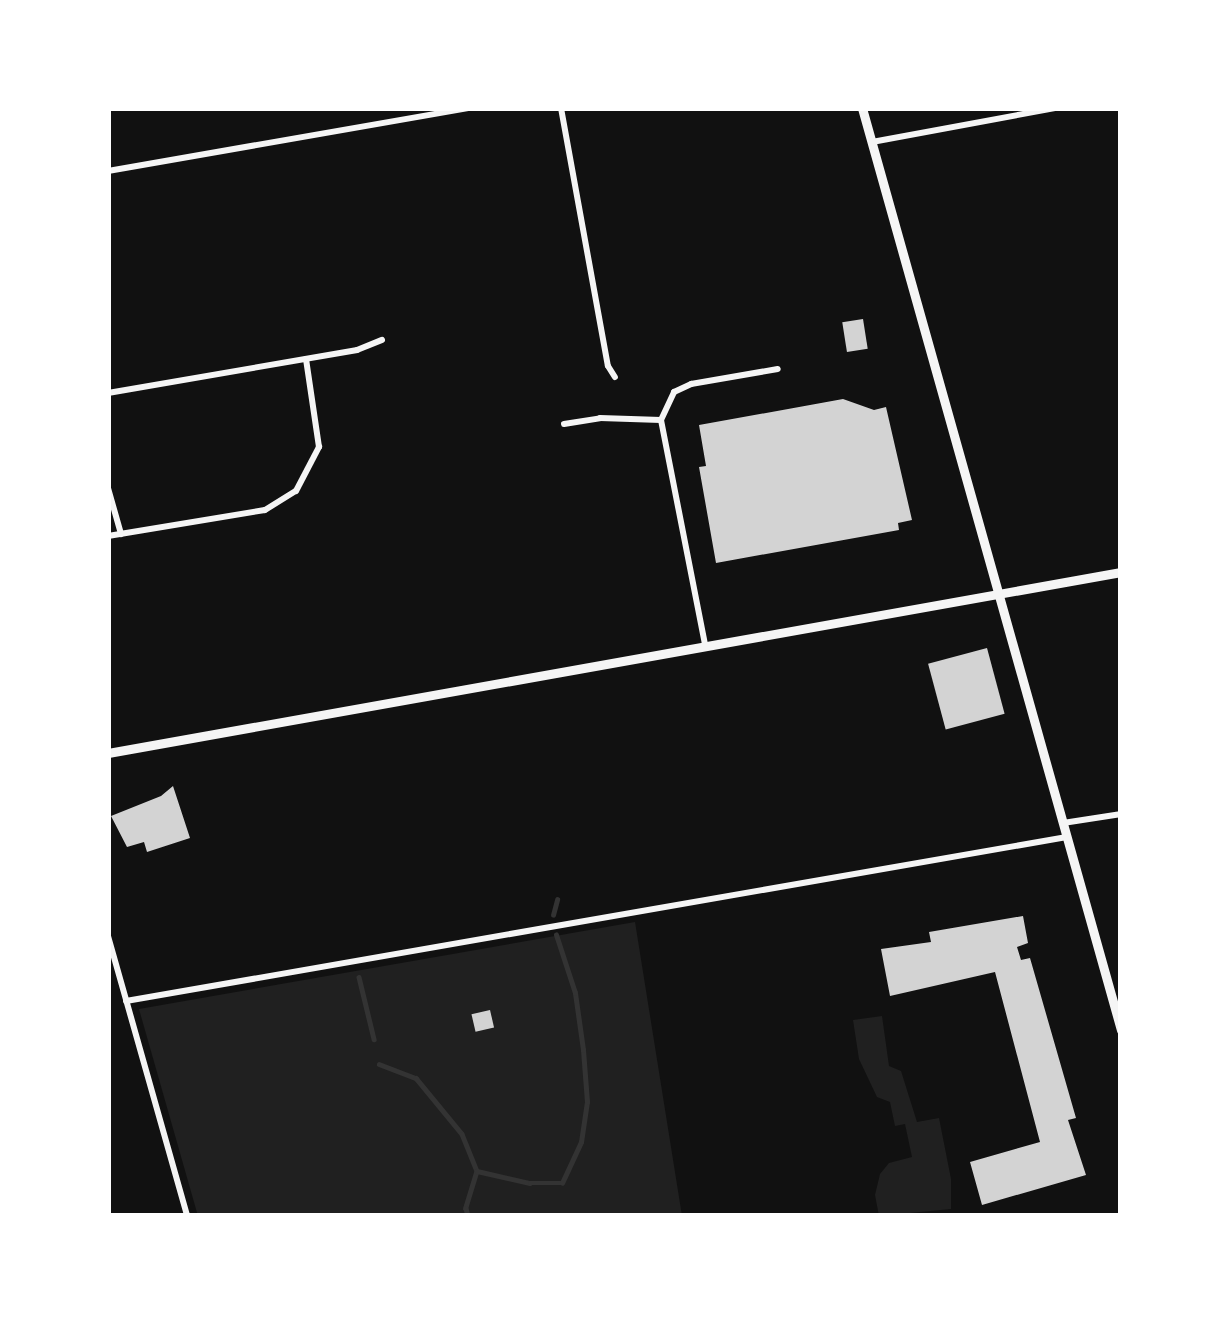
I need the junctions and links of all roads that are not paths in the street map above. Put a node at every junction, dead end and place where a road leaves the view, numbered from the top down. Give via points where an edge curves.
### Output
1 (470, 108) edge
2 (561, 108) edge
3 (862, 108) edge
4 (1055, 108) edge
5 (872, 142) junction
6 (108, 171) edge
7 (382, 340) dead end
8 (306, 359) junction
9 (778, 369) dead end
10 (616, 377) dead end
11 (108, 393) edge
12 (661, 420) junction
13 (564, 424) dead end
14 (108, 488) edge
15 (121, 534) junction
16 (108, 536) edge
17 (1121, 572) edge
18 (998, 594) junction
19 (705, 645) junction
20 (108, 753) edge
21 (1121, 814) edge
22 (1064, 823) junction
23 (1067, 837) junction
24 (108, 935) edge
25 (126, 1000) junction
26 (1121, 1030) edge
27 (187, 1216) edge

1 - 6 street
2 - 10 street
3 - 5 street
4 - 5 street
5 - 18 street
7 - 8 street
8 - 11 street
8 - 15 street via 319,448 296,491 265,510
9 - 12 street via 691,384 674,392
12 - 13 street
12 - 19 street
14 - 15 street
15 - 16 street
17 - 18 street
18 - 19 street
18 - 22 street
19 - 20 street
21 - 22 street
22 - 23 street
23 - 25 street
23 - 26 street
24 - 25 street
25 - 27 street

